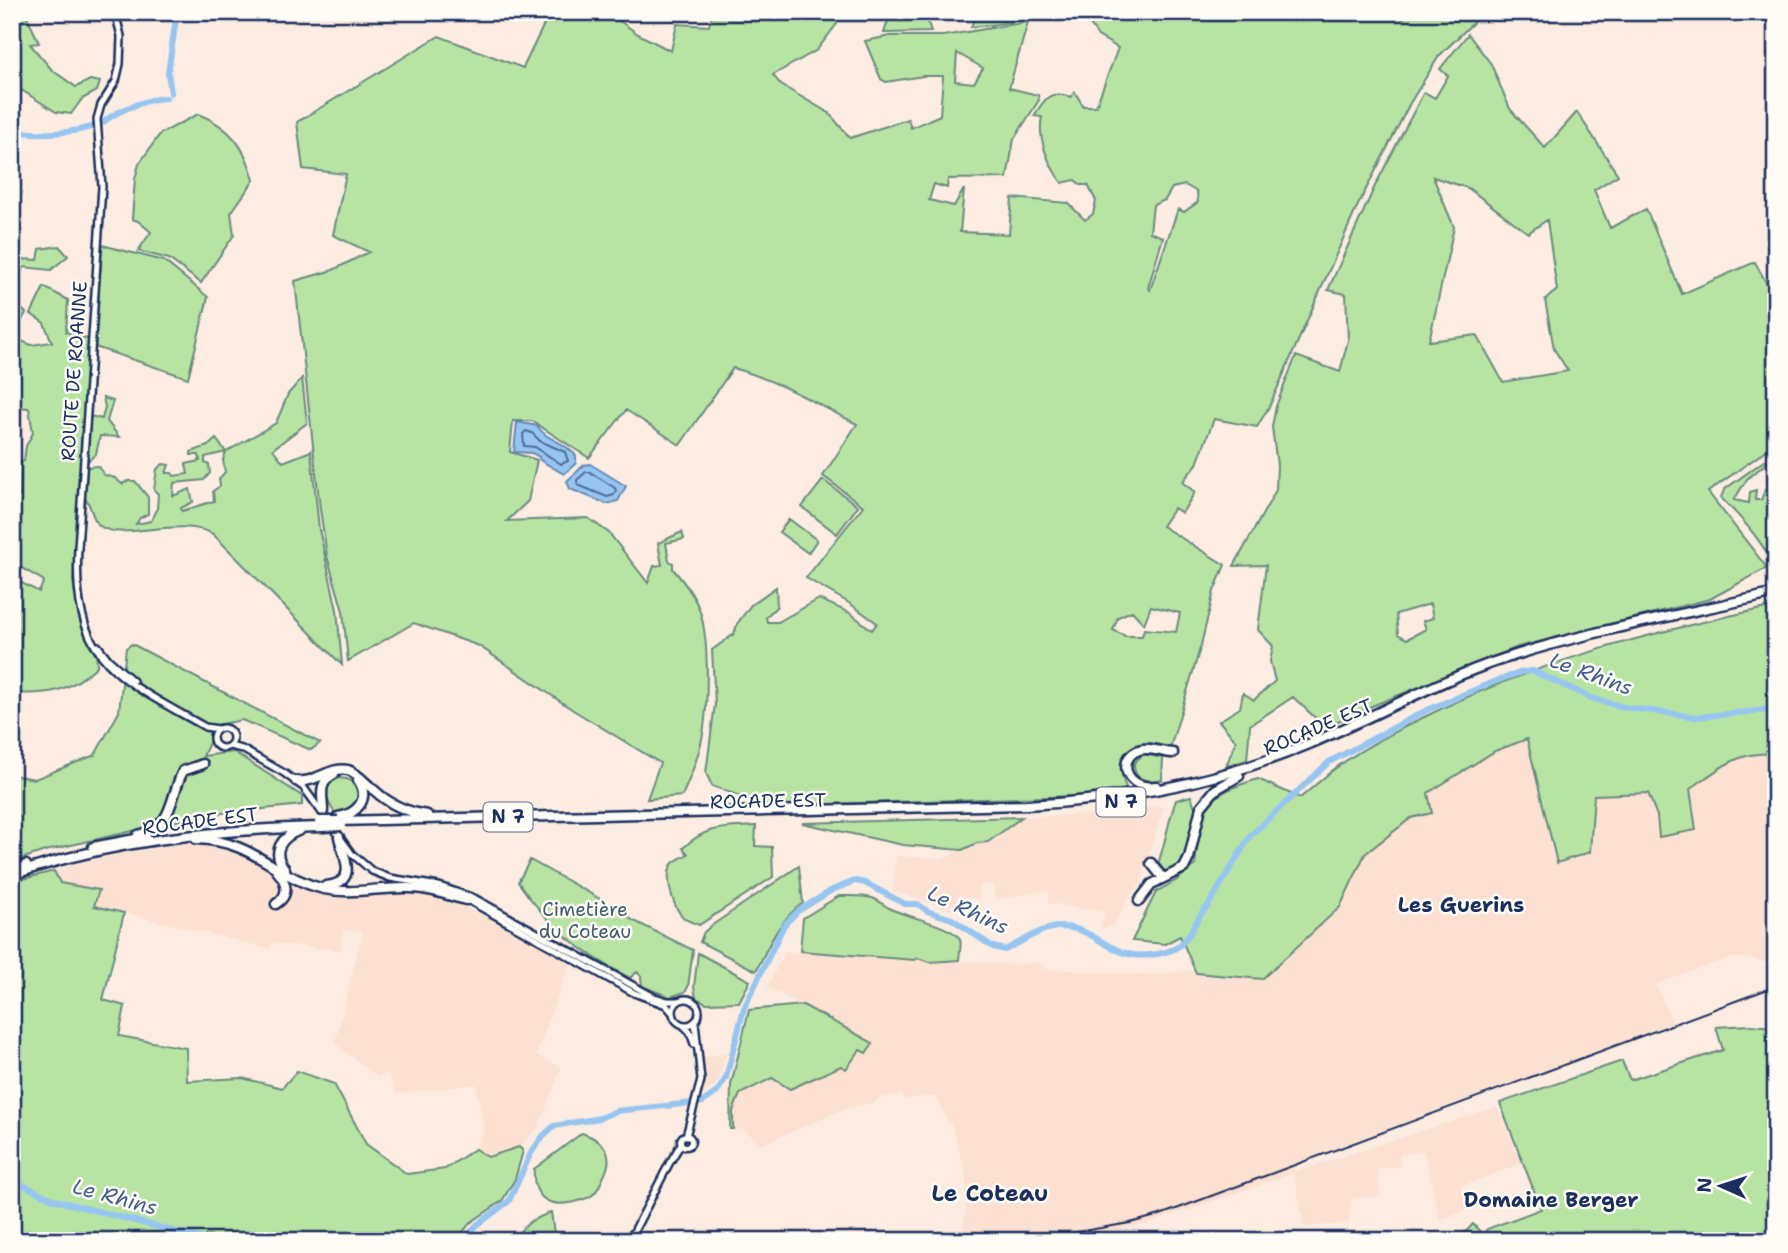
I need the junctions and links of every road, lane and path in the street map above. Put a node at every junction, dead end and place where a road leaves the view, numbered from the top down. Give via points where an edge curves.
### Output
1 (115, 12) edge
2 (1776, 595) edge
3 (1502, 662) junction
4 (205, 727) junction
5 (218, 729) junction
6 (213, 737) junction
7 (233, 738) junction
8 (229, 746) junction
9 (242, 749) junction
10 (1163, 752) junction
11 (1173, 752) dead end
12 (1170, 763) dead end
13 (203, 764) dead end
14 (1239, 776) junction
15 (1207, 779) junction
16 (296, 781) junction
17 (714, 815) junction
18 (678, 816) junction
19 (441, 818) junction
20 (316, 821) junction
21 (338, 821) junction
22 (177, 837) junction
23 (340, 837) junction
24 (112, 843) junction
25 (271, 863) junction
26 (1151, 863) dead end
27 (12, 869) edge
28 (12, 875) edge
29 (1163, 878) junction
30 (421, 884) junction
31 (466, 900) junction
32 (1139, 901) dead end
33 (276, 904) dead end
34 (678, 1001) junction
35 (672, 1012) junction
36 (695, 1022) junction
37 (684, 1026) junction
38 (698, 1058) junction
39 (629, 1241) edge

1 - 4 main road, ROUTE DE ROANNE via 121,36 120,64 97,116 102,187 78,599 87,628 121,678
2 - 3 highway, N 7
3 - 14 highway, ROCADE EST / N 7 via 1312,749
3 - 15 highway, ROCADE EST / N 7 via 1437,685 1300,748
4 - 5 main road
4 - 6 main road
5 - 6 main road
5 - 7 main road via 229,730
6 - 8 main road via 217,746
7 - 8 main road
7 - 9 main road
8 - 9 main road
9 - 16 main road
10 - 11 highway
10 - 12 highway
10 - 15 highway via 1144,749 1132,754 1127,767 1130,780 1151,787
13 - 24 highway via 196,773 185,769 181,774 159,826
14 - 17 highway, ROCADE EST / N 7 via 1174,793 1060,809
14 - 29 highway via 1205,801 1186,864
15 - 17 highway, ROCADE EST / N 7 via 1131,796 1060,803
16 - 19 highway via 310,782 347,770 397,807
16 - 20 main road
17 - 18 highway, ROCADE EST / N 7
18 - 19 highway, ROCADE EST / N 7
18 - 21 highway, ROCADE EST / N 7
19 - 21 highway, ROCADE EST / N 7
20 - 21 highway, ROCADE EST / N 7, bridge
20 - 21 highway via 325,781 335,774 351,775 362,787 362,803
20 - 22 highway, ROCADE EST / N 7
20 - 23 main road
20 - 23 highway via 280,844 278,855 286,870 317,885 337,883 346,872 347,858
20 - 24 highway, ROCADE EST via 222,826
22 - 25 highway via 225,842
22 - 28 highway, ROCADE EST via 96,852
23 - 30 main road via 372,870
24 - 27 highway, ROCADE EST
25 - 31 highway via 296,879 329,890 421,888
25 - 33 highway via 286,889
26 - 29 highway
29 - 32 highway
30 - 31 main road
30 - 34 main road via 474,898 654,997
31 - 35 main road
34 - 35 main road
34 - 36 main road via 695,1003 699,1013
35 - 37 main road
36 - 37 main road
36 - 38 main road
37 - 38 main road
38 - 39 main road via 701,1077 686,1136 690,1144 681,1144

